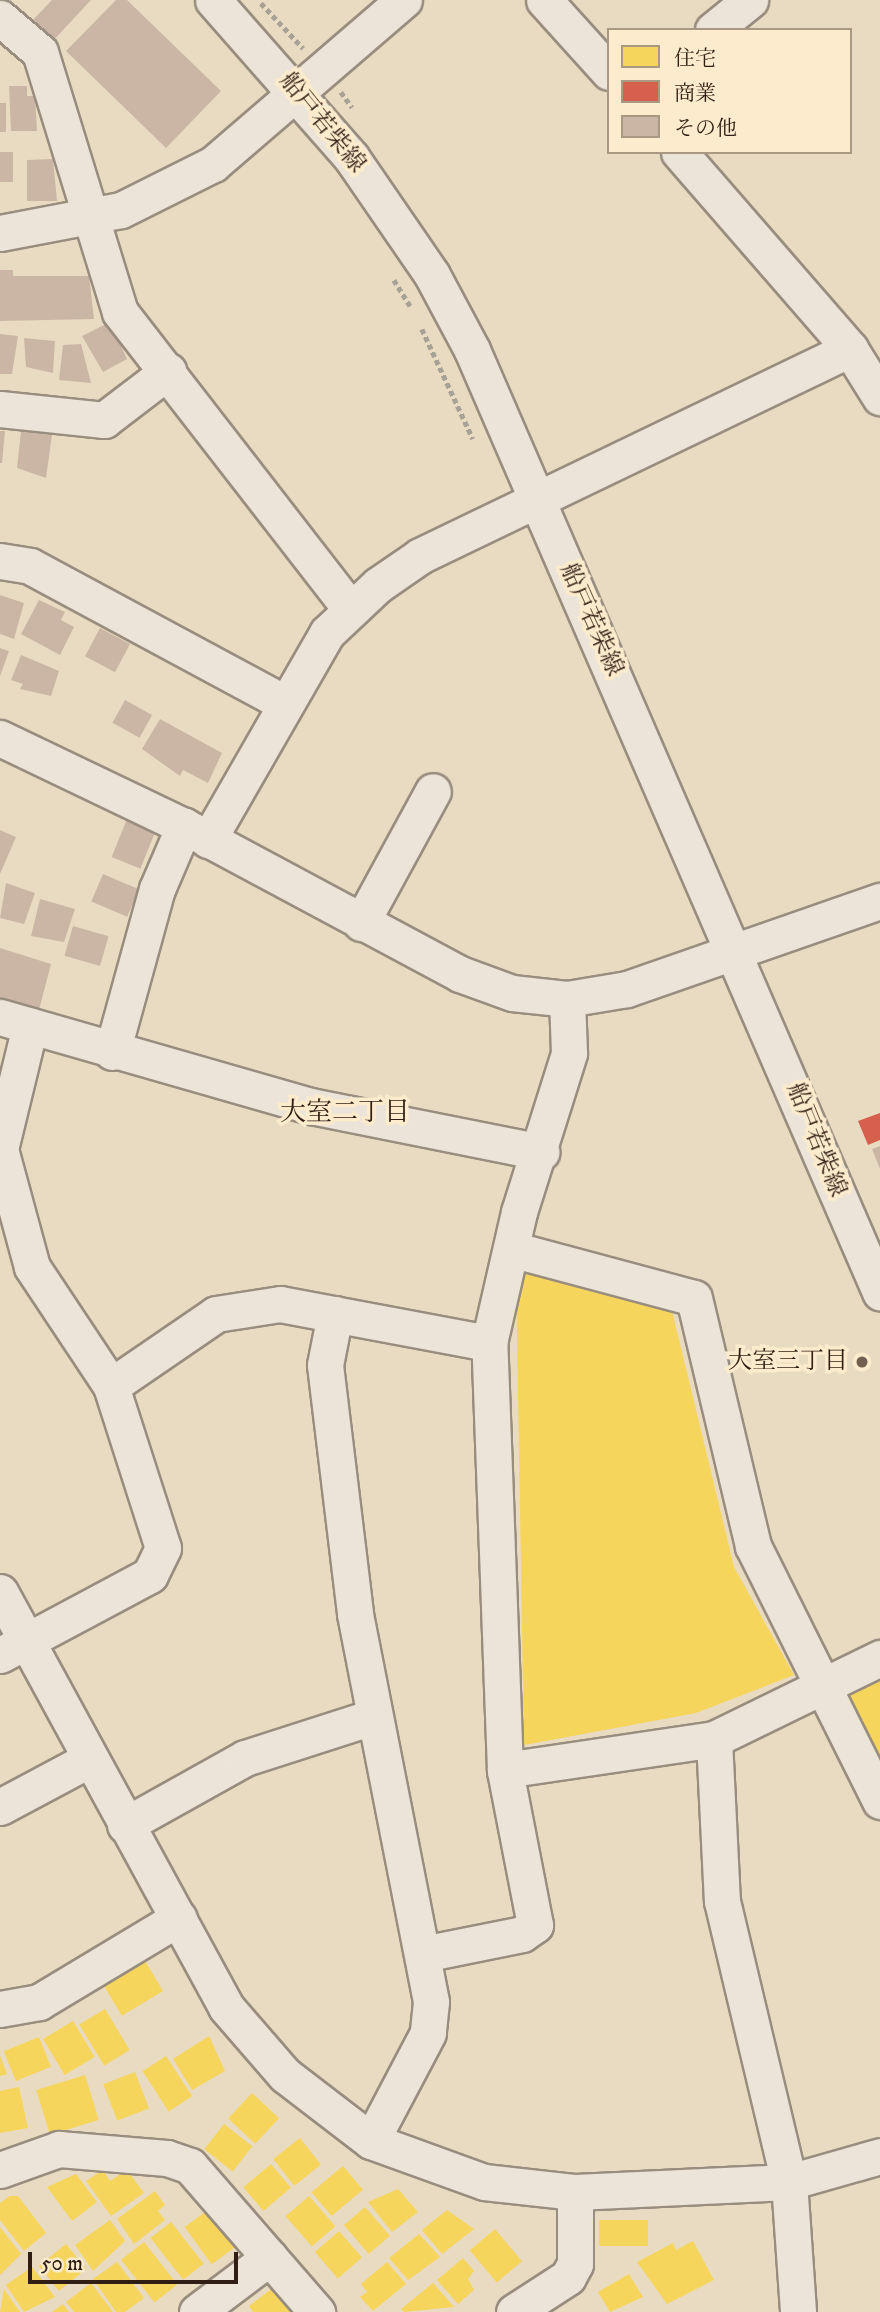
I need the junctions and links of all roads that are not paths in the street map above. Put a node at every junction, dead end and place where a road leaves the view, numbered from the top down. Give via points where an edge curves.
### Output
1 (213, 0) edge
2 (404, 0) edge
3 (544, 0) edge
4 (750, 0) edge
5 (0, 18) edge
6 (715, 28) edge
7 (0, 52) edge
8 (40, 52) junction
9 (607, 70) edge
10 (299, 91) junction
11 (681, 154) edge
12 (91, 219) junction
13 (0, 233) edge
14 (850, 349) junction
15 (168, 371) junction
16 (880, 397) edge
17 (0, 410) edge
18 (538, 501) junction
19 (0, 561) edge
20 (350, 608) junction
21 (284, 703) junction
22 (0, 738) edge
23 (433, 791) dead end
24 (196, 833) junction
25 (880, 901) edge
26 (361, 923) junction
27 (739, 955) junction
28 (568, 999) junction
29 (15, 1022) edge
30 (112, 1052) junction
31 (0, 1149) edge
32 (541, 1152) junction
33 (511, 1249) junction
34 (880, 1292) edge
35 (335, 1314) junction
36 (489, 1343) junction
37 (111, 1386) junction
38 (0, 1592) edge
39 (13, 1648) edge
40 (880, 1658) edge
41 (822, 1686) junction
42 (373, 1717) junction
43 (714, 1739) junction
44 (90, 1759) junction
45 (505, 1770) junction
46 (880, 1801) edge
47 (0, 1807) edge
48 (125, 1825) junction
49 (179, 1918) junction
50 (423, 1954) junction
51 (0, 2009) edge
52 (371, 2141) junction
53 (880, 2156) edge
54 (0, 2170) edge
55 (789, 2182) junction
56 (575, 2192) junction
57 (270, 2257) junction
58 (197, 2312) edge
59 (317, 2312) edge
60 (514, 2312) edge
61 (798, 2312) edge

1 - 10 street, 船戸若柴線
2 - 10 street
3 - 9 street
4 - 6 street
5 - 8 street
7 - 8 street
8 - 12 street
10 - 12 street via 213,164 161,194
10 - 18 street, 船戸若柴線 via 432,275
11 - 14 street
12 - 13 street
12 - 15 street via 120,312
14 - 16 street
14 - 18 street
15 - 17 street via 104,420
15 - 20 street
18 - 20 street via 420,556
18 - 27 street, 船戸若柴線
19 - 21 street via 30,566
20 - 21 street
21 - 24 street
22 - 24 street
23 - 26 street
24 - 26 street
24 - 30 street via 157,889
25 - 27 street
26 - 28 street via 460,974 512,993
27 - 28 street
27 - 34 street, 船戸若柴線
28 - 32 street via 569,1053
29 - 30 street
29 - 31 street
30 - 32 street via 311,1106
31 - 37 street via 32,1267
32 - 33 street
33 - 36 street
33 - 41 street via 694,1298 753,1545
35 - 36 street
35 - 37 street via 280,1304 216,1314
35 - 42 street via 325,1365
36 - 45 street
37 - 39 street via 163,1548 160,1561 150,1575
38 - 39 street
39 - 44 street
40 - 41 street
41 - 43 street
41 - 46 street
42 - 48 street via 245,1758
42 - 50 street
43 - 45 street
43 - 55 street via 722,1902
44 - 47 street
44 - 48 street
45 - 50 street via 535,1924 522,1934
48 - 49 street
49 - 51 street via 39,2002
49 - 52 street via 251,2041 329,2113
50 - 52 street via 428,2033
52 - 56 street via 484,2182
53 - 55 street
54 - 57 street via 59,2149 167,2158 190,2166
55 - 56 street
55 - 61 street
56 - 60 street via 575,2264 568,2277
57 - 58 street
57 - 59 street

